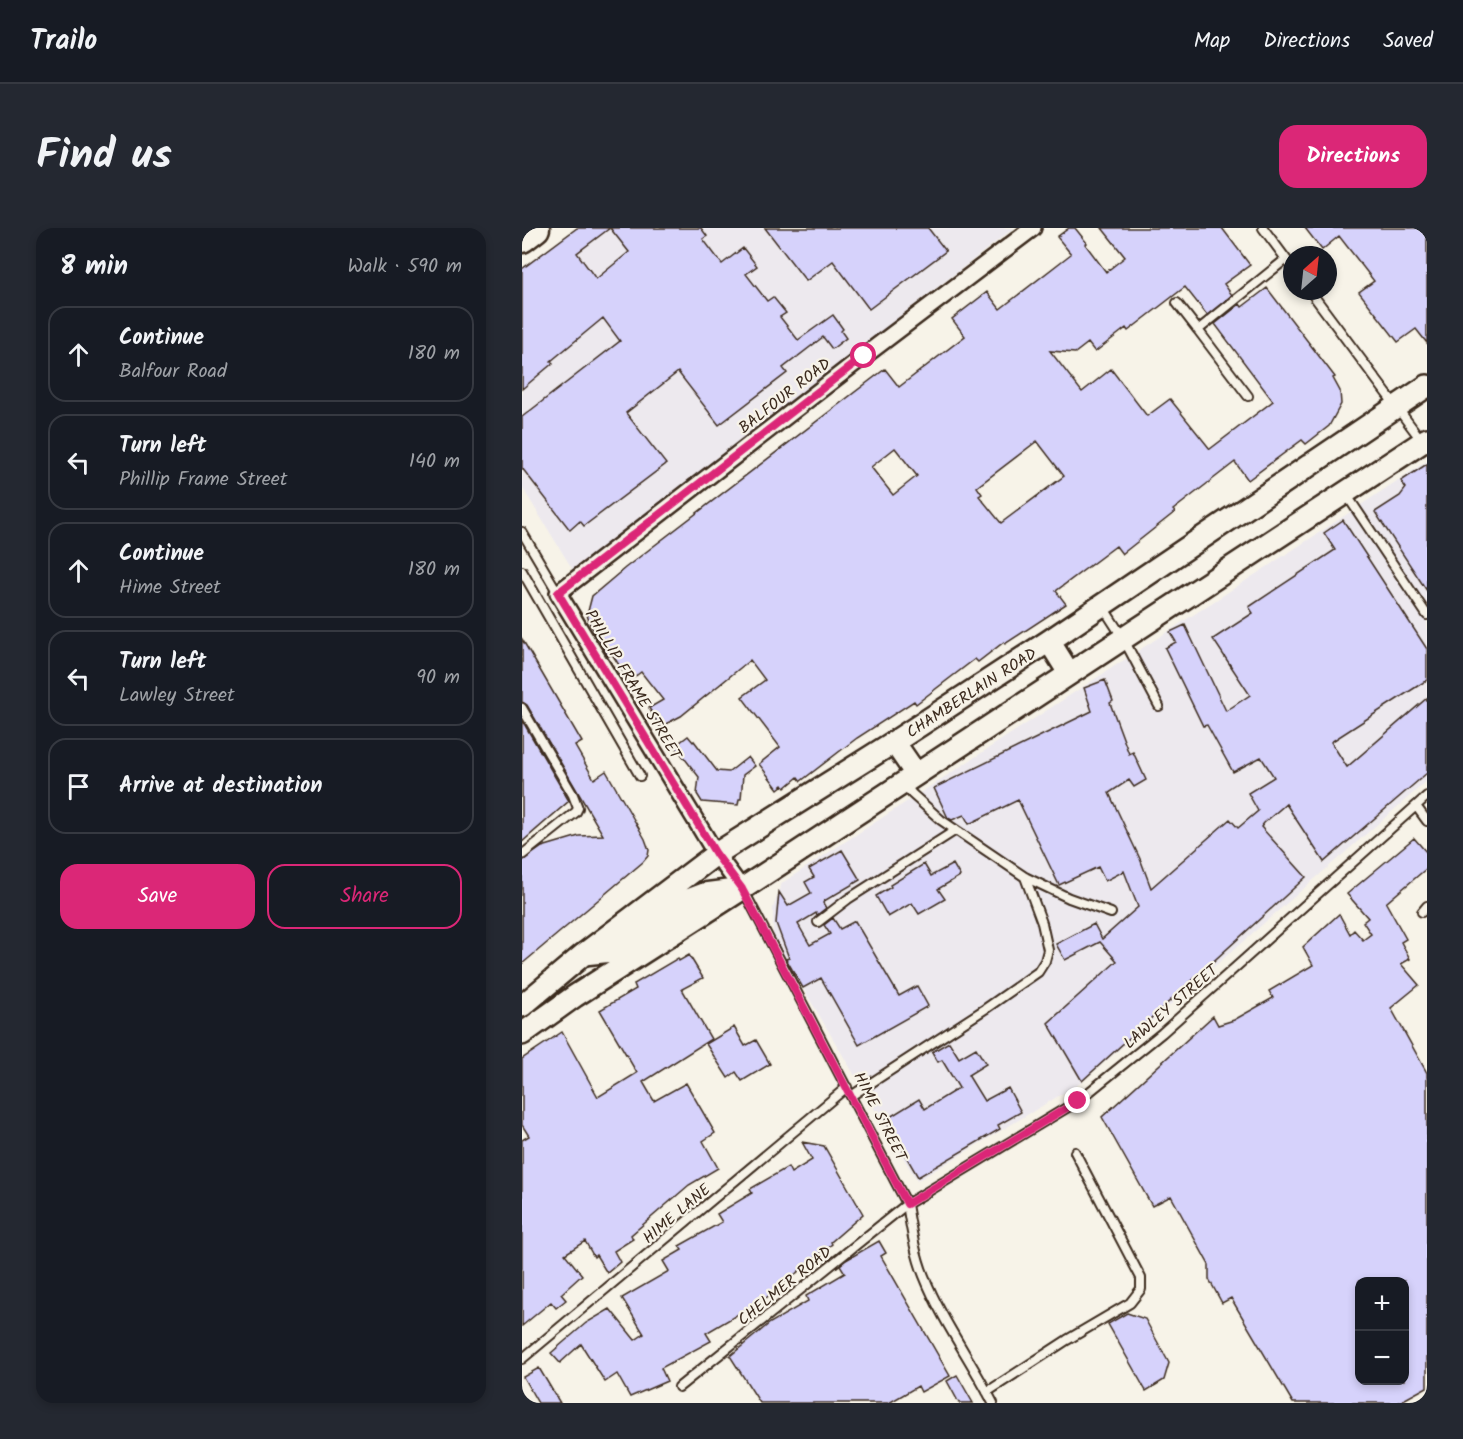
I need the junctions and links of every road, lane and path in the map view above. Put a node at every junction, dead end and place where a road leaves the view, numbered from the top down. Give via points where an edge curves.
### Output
1 (535, 228) edge
2 (1034, 228) edge
3 (1263, 228) edge
4 (522, 238) edge
5 (1283, 255) edge
6 (1283, 261) edge
7 (1317, 300) edge
8 (1177, 303) dead end
9 (1198, 330) junction
10 (1427, 386) edge
11 (1248, 396) dead end
12 (1396, 405) junction
13 (1425, 441) edge
14 (1345, 493) junction
15 (522, 532) edge
16 (522, 572) edge
17 (558, 593) junction
18 (1102, 606) junction
19 (1427, 615) edge
20 (1123, 638) junction
21 (1049, 641) junction
22 (1069, 673) junction
23 (1159, 706) dead end
24 (522, 708) edge
25 (894, 742) junction
26 (640, 776) dead end
27 (909, 778) junction
28 (1427, 796) edge
29 (1416, 806) junction
30 (1427, 821) edge
31 (956, 830) junction
32 (716, 854) junction
33 (522, 855) edge
34 (1025, 877) junction
35 (742, 889) junction
36 (1111, 913) dead end
37 (818, 922) dead end
38 (584, 954) junction
39 (558, 976) junction
40 (575, 996) junction
41 (522, 1006) edge
42 (522, 1034) edge
43 (847, 1087) junction
44 (851, 1096) junction
45 (1076, 1152) dead end
46 (907, 1204) junction
47 (522, 1359) edge
48 (679, 1387) dead end
49 (987, 1392) junction
50 (993, 1403) edge

1 - 4 highway
2 - 17 street, BALFOUR ROAD
3 - 5 lane
6 - 9 lane
7 - 12 lane
8 - 9 lane
9 - 11 lane
10 - 12 street, CHAMBERLAIN ROAD
12 - 13 lane
12 - 18 street, CHAMBERLAIN ROAD
13 - 14 street
14 - 19 lane
14 - 20 street
15 - 17 lane, PHILLIP FRAME STREET
16 - 26 lane
17 - 32 street, PHILLIP FRAME STREET
18 - 20 lane
18 - 21 street, CHAMBERLAIN ROAD
20 - 22 street
20 - 23 lane
21 - 22 street
21 - 25 street, CHAMBERLAIN ROAD
22 - 27 street
24 - 33 lane via 578,808
25 - 27 street
25 - 32 street, CHAMBERLAIN ROAD
27 - 31 lane via 919,800
27 - 35 street
28 - 29 lane, LAWLEY STREET
29 - 30 lane
29 - 46 lane, LAWLEY STREET via 1162,1033 1078,1101
31 - 34 lane
31 - 37 lane
32 - 35 street, HIME STREET
32 - 38 street, CHAMBERLAIN ROAD
34 - 36 lane
34 - 44 lane via 1048,950 1038,972
35 - 38 street via 687,900 612,951
35 - 40 street
35 - 43 lane, HIME STREET
38 - 39 street, CHAMBERLAIN ROAD
39 - 40 street
39 - 41 street, CHAMBERLAIN ROAD
40 - 42 street
43 - 44 lane, HIME STREET
43 - 47 lane, HIME LANE
44 - 46 lane, HIME STREET
45 - 49 lane via 1141,1278 1141,1289 1130,1303
46 - 48 lane, CHELMER ROAD
46 - 49 lane, HIME STREET via 923,1275
49 - 50 lane, HIME STREET

